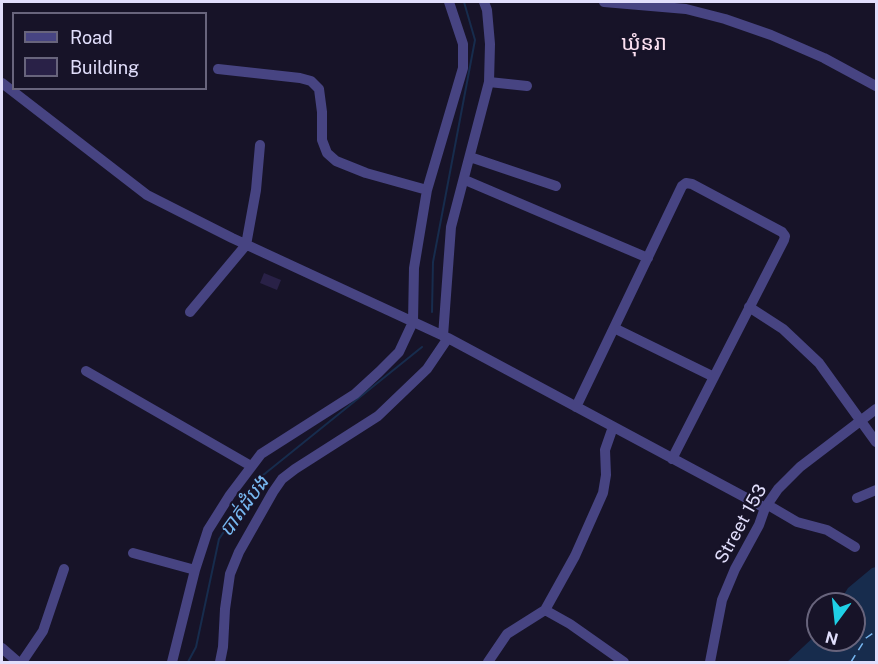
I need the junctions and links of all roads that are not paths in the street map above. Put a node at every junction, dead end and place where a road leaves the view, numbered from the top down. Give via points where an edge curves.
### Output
1 (449, 2) edge
2 (484, 2) edge
3 (604, 2) edge
4 (218, 69) dead end
5 (489, 82) junction
6 (2, 83) edge
7 (527, 86) dead end
8 (876, 86) edge
9 (260, 145) dead end
10 (470, 158) junction
11 (465, 180) junction
12 (556, 186) dead end
13 (427, 190) junction
14 (246, 245) junction
15 (648, 258) junction
16 (750, 307) junction
17 (190, 312) dead end
18 (413, 322) junction
19 (614, 328) junction
20 (445, 337) junction
21 (86, 371) dead end
22 (714, 377) junction
23 (576, 407) junction
24 (876, 409) edge
25 (860, 421) junction
26 (613, 427) junction
27 (876, 442) edge
28 (672, 459) junction
29 (251, 466) junction
30 (876, 490) edge
31 (857, 498) dead end
32 (766, 506) junction
33 (855, 547) dead end
34 (133, 553) dead end
35 (64, 569) dead end
36 (195, 570) junction
37 (545, 610) junction
38 (2, 648) edge
39 (20, 663) edge
40 (172, 663) edge
41 (220, 663) edge
42 (488, 663) edge
43 (624, 663) edge
44 (710, 663) edge

1 - 13 street via 463,44 463,68
2 - 5 street via 490,44
3 - 8 street via 686,9 725,19 824,58
4 - 13 street via 311,81 319,89 322,140 327,153 336,161 366,173
5 - 7 street
5 - 10 street
6 - 14 street via 147,195
9 - 14 street
10 - 11 street
10 - 12 street
11 - 15 street
11 - 20 street via 450,233
13 - 18 street via 414,268
14 - 17 street
14 - 18 street
15 - 16 street via 682,186 692,184 785,236
15 - 19 street
16 - 22 street
16 - 25 street via 783,329 819,363
18 - 20 street
18 - 29 street via 399,352 363,387 272,446
19 - 22 street
19 - 23 street
20 - 23 street
20 - 41 street via 427,369 403,394 378,416 295,469 273,492 230,574
21 - 29 street
22 - 28 street
23 - 26 street
24 - 25 street, Street 153
25 - 27 street
25 - 32 street, Street 153 via 800,467
26 - 28 street
26 - 37 street via 605,450 603,493
28 - 32 street
29 - 36 street via 208,530
30 - 31 street
32 - 33 street via 797,522 827,530
32 - 44 street, Street 153 via 722,600
34 - 36 street
35 - 39 street via 43,631
36 - 40 street
37 - 42 street via 507,634
37 - 43 street
38 - 39 street

